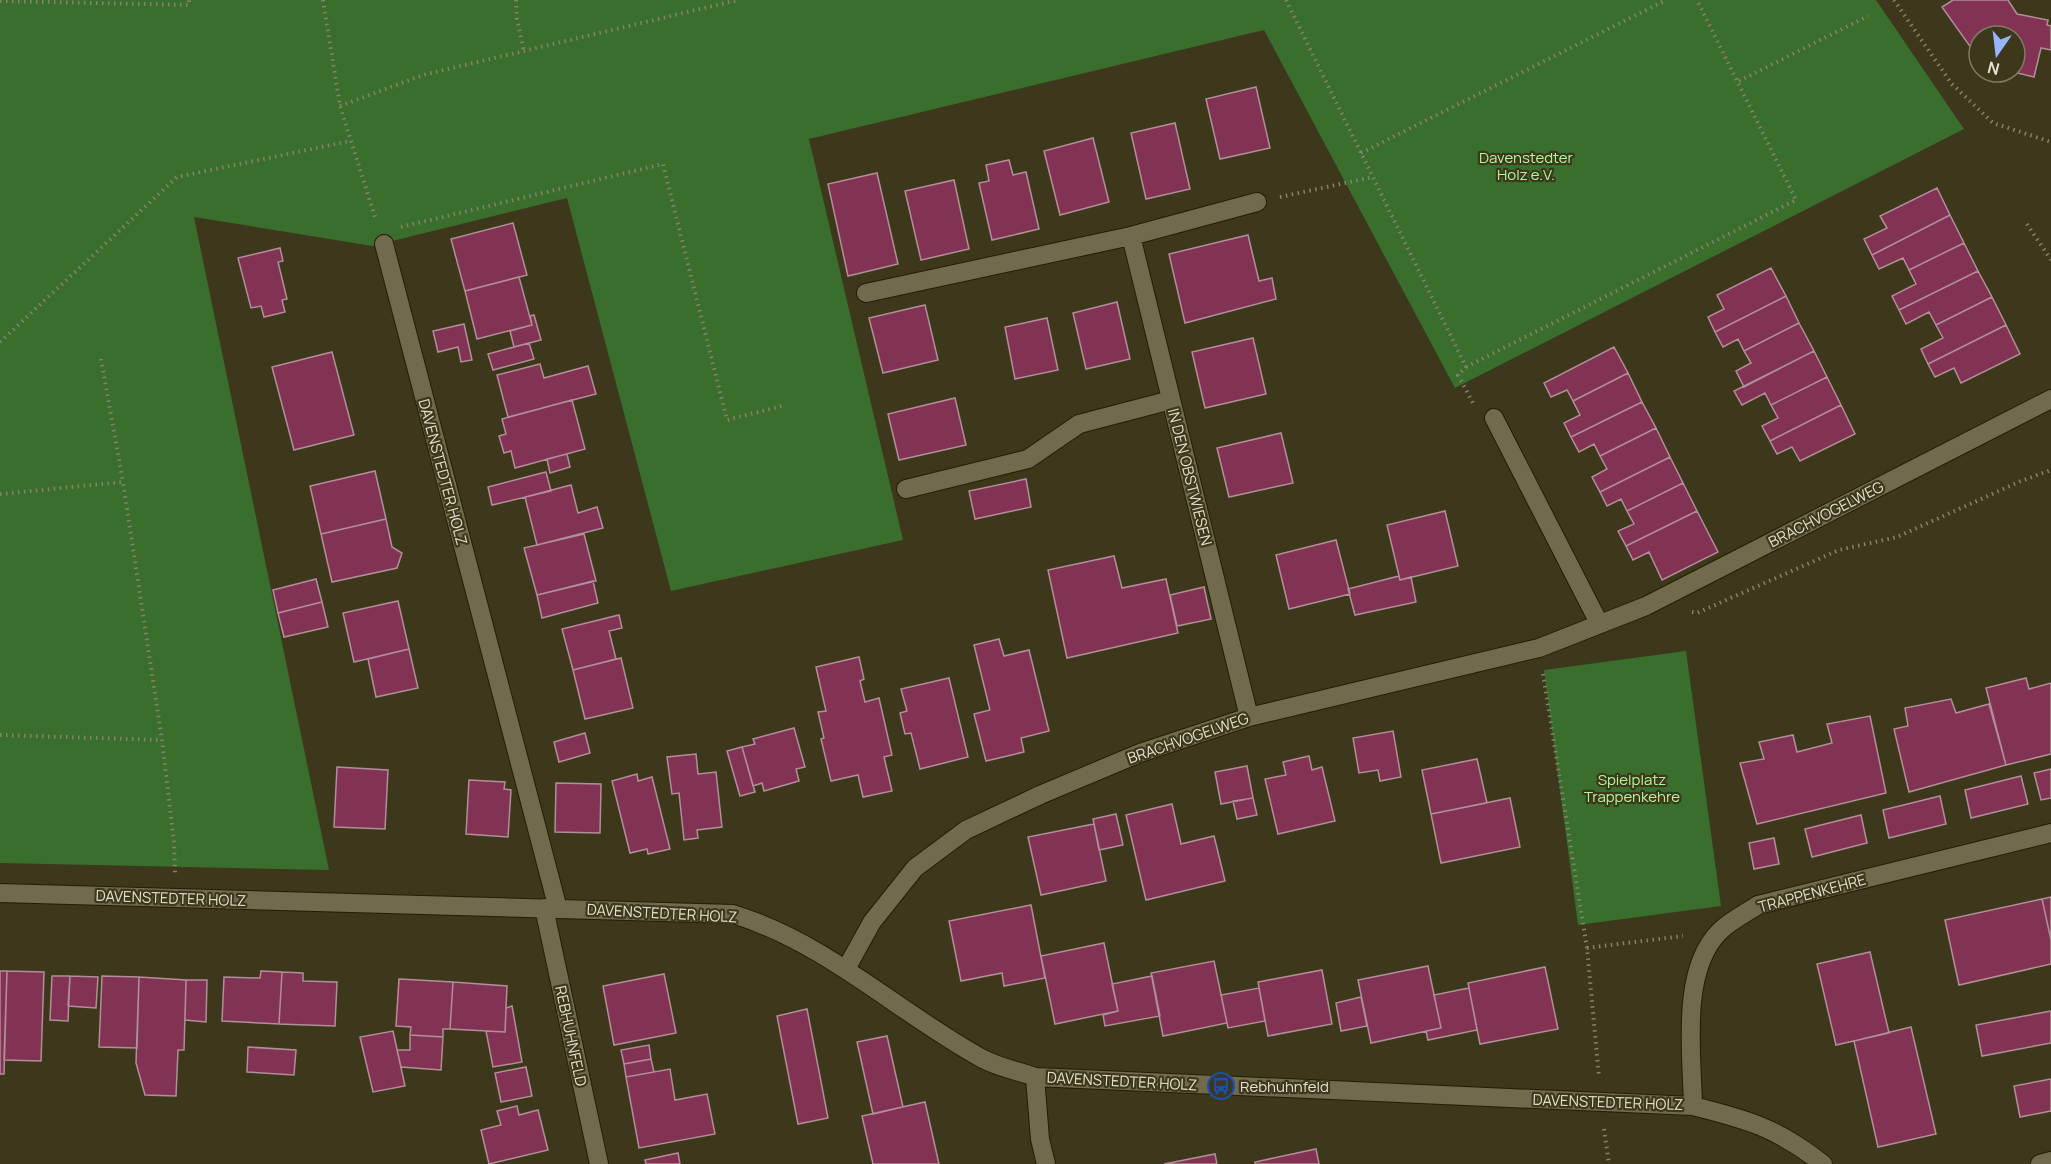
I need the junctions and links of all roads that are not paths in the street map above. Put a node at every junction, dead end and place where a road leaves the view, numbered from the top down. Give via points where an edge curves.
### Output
1 (1257, 202) road end
2 (1131, 236) junction
3 (382, 238) road end
4 (866, 294) dead end
5 (2051, 399) edge
6 (1171, 400) junction
7 (1494, 418) road end
8 (906, 489) dead end
9 (1599, 623) junction
10 (1249, 717) junction
11 (2051, 833) edge
12 (0, 894) edge
13 (551, 909) junction
14 (846, 969) junction
15 (1035, 1077) junction
16 (1693, 1106) junction
17 (2051, 1161) edge
18 (598, 1164) edge
19 (1046, 1164) edge
20 (1823, 1164) edge
21 (2040, 1164) edge

1 - 2 street
2 - 4 street
2 - 6 street, IN DEN OBSTWIESEN
3 - 13 street, DAVENSTEDTER HOLZ
5 - 9 street, BRACHVOGELWEG via 1646,606
6 - 8 street via 1079,424 1028,459
6 - 10 street, IN DEN OBSTWIESEN
7 - 9 street
9 - 10 street, BRACHVOGELWEG via 1539,648
10 - 14 street, BRACHVOGELWEG via 1140,753 966,830 915,868 872,922
11 - 16 street, TRAPPENKEHRE via 1758,905 1719,932 1697,968 1691,1004
12 - 13 street, DAVENSTEDTER HOLZ
13 - 14 street, DAVENSTEDTER HOLZ via 733,914 778,929
13 - 18 street, REBHUHNFELD
14 - 15 street, DAVENSTEDTER HOLZ via 984,1060
15 - 16 street, DAVENSTEDTER HOLZ
15 - 19 street
16 - 20 street, DAVENSTEDTER HOLZ via 1749,1119 1792,1140
17 - 21 street

